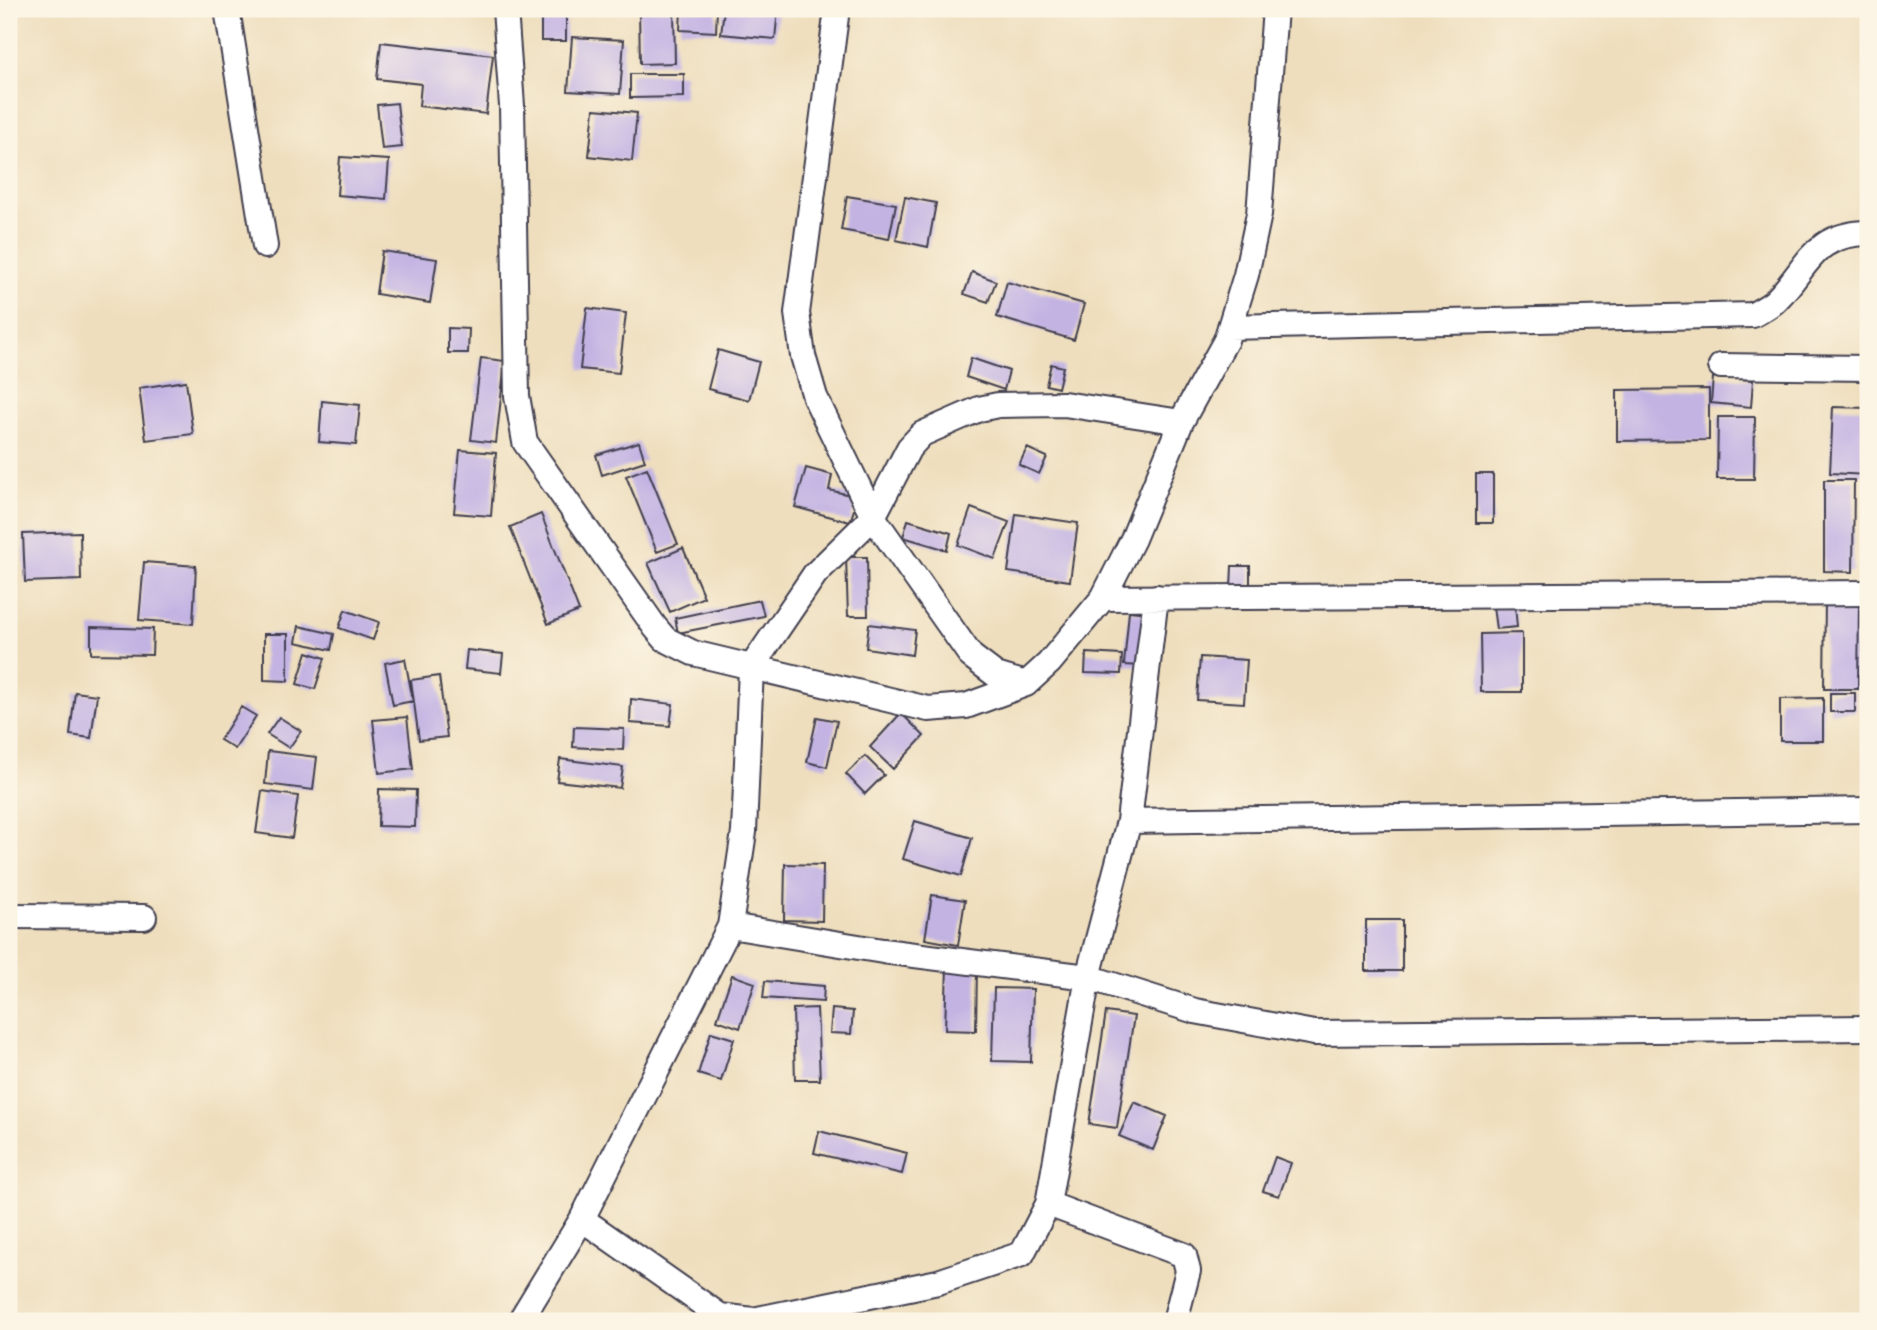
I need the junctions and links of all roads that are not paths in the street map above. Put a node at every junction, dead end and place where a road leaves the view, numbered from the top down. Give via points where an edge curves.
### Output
1 (227, 9) edge
2 (505, 9) edge
3 (837, 9) edge
4 (1275, 9) edge
5 (1868, 233) edge
6 (265, 246) dead end
7 (1230, 327) junction
8 (1721, 366) dead end
9 (1868, 368) edge
10 (1181, 422) junction
11 (873, 517) junction
12 (1868, 593) edge
13 (1156, 597) junction
14 (1103, 598) junction
15 (751, 668) junction
16 (1026, 684) junction
17 (1868, 810) edge
18 (1129, 821) junction
19 (9, 916) edge
20 (144, 917) dead end
21 (730, 926) junction
22 (1088, 977) junction
23 (1868, 1028) edge
24 (1048, 1204) junction
25 (582, 1219) junction
26 (856, 1310) edge
27 (520, 1321) edge
28 (1175, 1321) edge

1 - 6 street
2 - 15 street via 512,106 517,396 525,442 664,639 693,653
3 - 11 street via 797,313 815,397
4 - 7 street via 1259,214
5 - 7 street via 1844,234 1808,257 1776,301 1753,315
7 - 10 street
8 - 9 street
10 - 11 street via 1065,404 979,409 922,434 909,448
10 - 14 street via 1133,539
11 - 15 street via 815,574
11 - 16 street via 971,656 996,675
12 - 13 street
13 - 14 street
13 - 18 street
14 - 16 street
15 - 16 street via 928,709 966,706
15 - 21 street via 744,832
17 - 18 street
18 - 22 street
19 - 20 street
21 - 22 street
21 - 25 street
22 - 23 street via 1195,1011 1314,1033
22 - 24 street
24 - 26 street via 1022,1254
24 - 28 street via 1184,1255 1188,1271
25 - 26 street via 720,1316 753,1321
25 - 27 street

